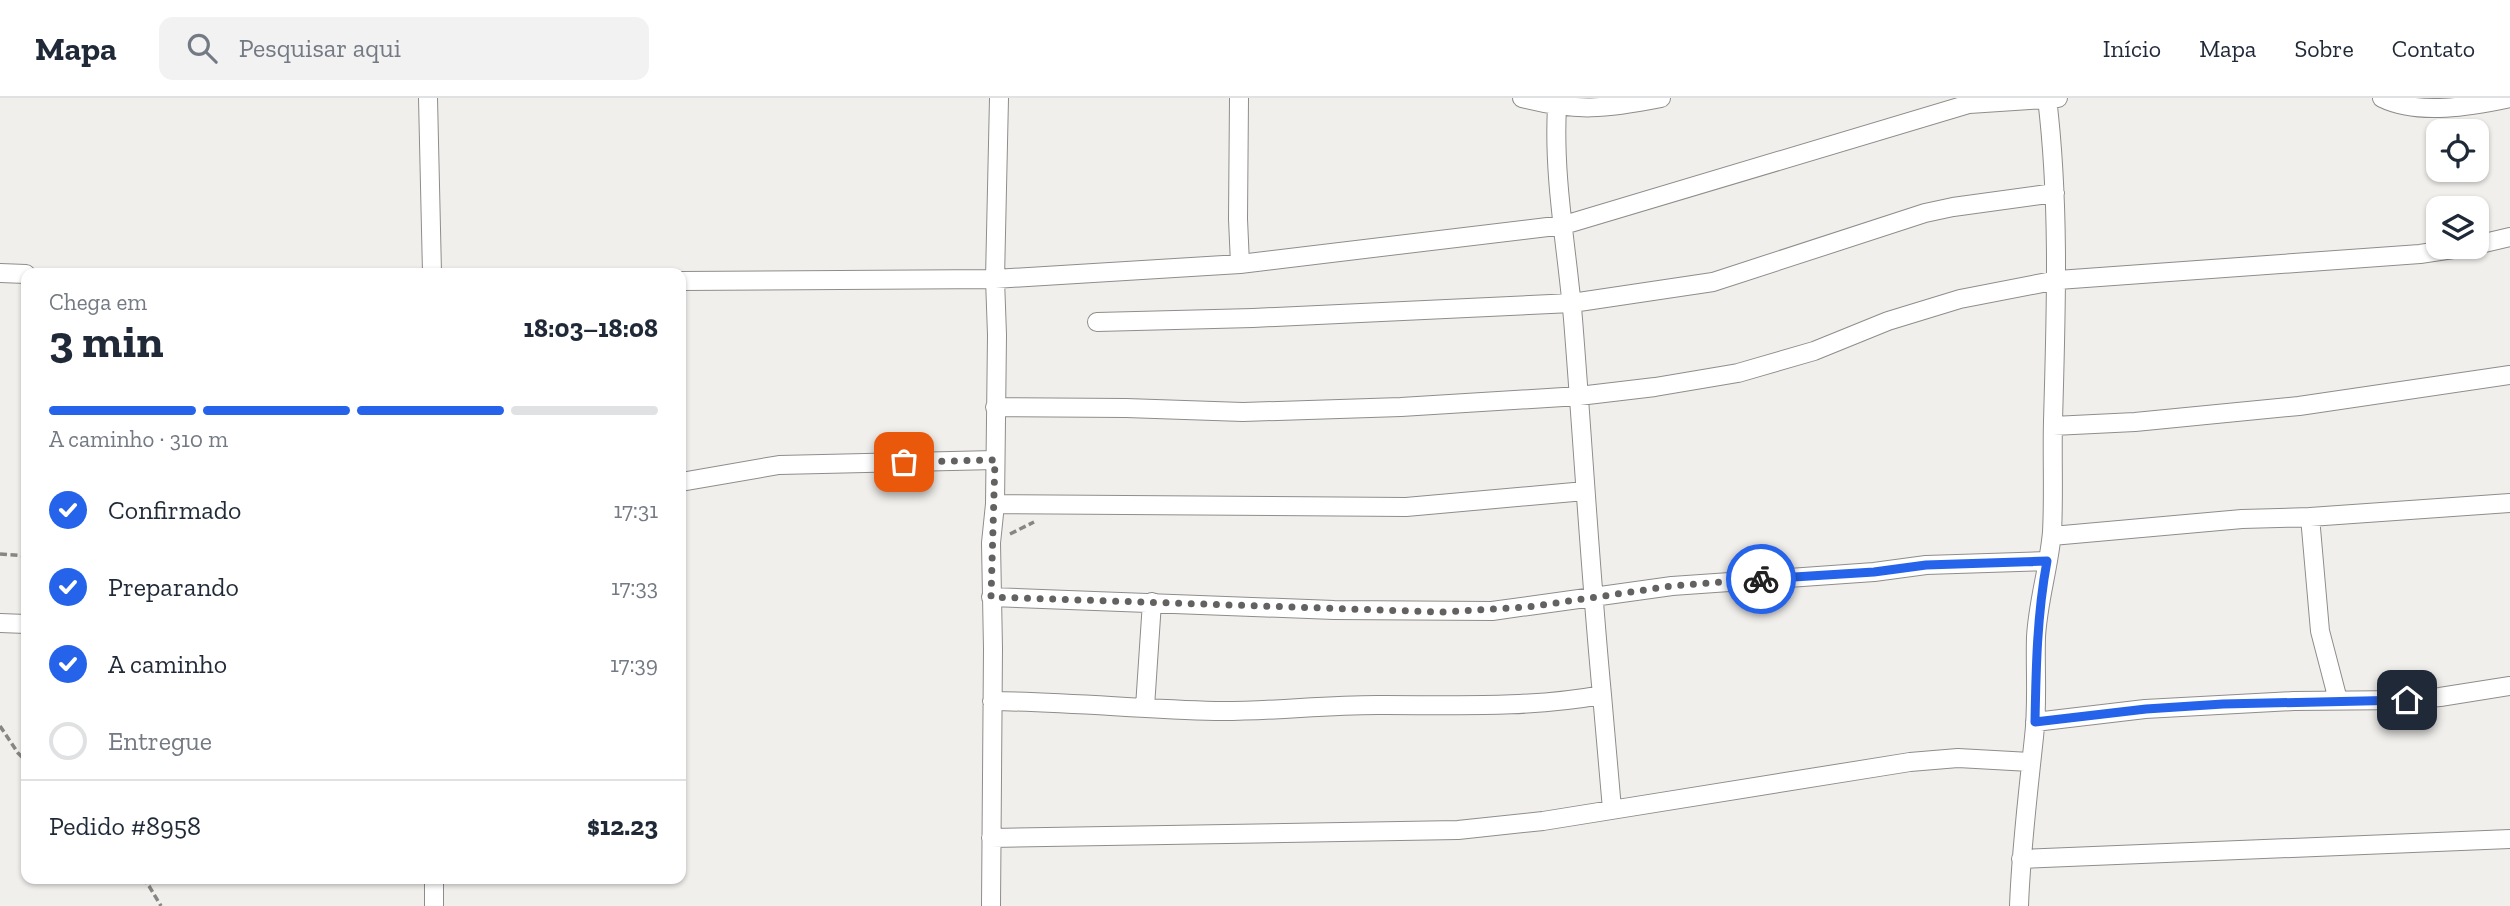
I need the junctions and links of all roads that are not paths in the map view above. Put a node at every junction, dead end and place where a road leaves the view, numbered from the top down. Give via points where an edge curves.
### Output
1 (428, 98) edge
2 (999, 98) edge
3 (1239, 98) edge
4 (1522, 98) edge
5 (1661, 98) edge
6 (2051, 98) edge
7 (2382, 98) edge
8 (2510, 98) edge
9 (1557, 107) junction
10 (2054, 193) junction
11 (1564, 225) junction
12 (2510, 237) edge
13 (2489, 242) edge
14 (2426, 253) edge
15 (1240, 264) junction
16 (432, 268) edge
17 (0, 273) edge
18 (21, 274) edge
19 (995, 279) junction
20 (2058, 280) junction
21 (686, 281) edge
22 (1572, 303) junction
23 (1097, 322) dead end
24 (2510, 375) edge
25 (1579, 396) junction
26 (995, 407) junction
27 (2053, 426) junction
28 (995, 460) junction
29 (686, 481) edge
30 (1585, 491) junction
31 (2510, 503) edge
32 (995, 504) junction
33 (2310, 517) junction
34 (2052, 536) junction
35 (2047, 561) junction
36 (991, 597) junction
37 (1592, 597) junction
38 (1152, 602) junction
39 (0, 623) edge
40 (21, 624) edge
41 (2510, 686) edge
42 (1602, 695) junction
43 (2338, 700) junction
44 (992, 701) junction
45 (1145, 708) junction
46 (2035, 722) junction
47 (2030, 762) junction
48 (1612, 809) junction
49 (991, 838) junction
50 (2510, 839) edge
51 (2021, 859) junction
52 (434, 884) edge
53 (434, 906) edge
54 (991, 906) edge
55 (2019, 906) edge

1 - 16 street
2 - 19 street
3 - 15 street
4 - 9 street
5 - 9 street via 1622,106
6 - 10 street
6 - 11 street via 1969,104
7 - 8 street via 2450,109
9 - 11 street via 1556,159
10 - 20 street
10 - 22 street via 1953,206 1713,282
11 - 15 street
11 - 22 street
12 - 13 street
14 - 20 street
15 - 19 street
17 - 18 street
19 - 21 street
19 - 26 street
20 - 25 street via 1960,299 1738,373
20 - 27 street
22 - 23 street
22 - 25 street
24 - 27 street via 2299,406
25 - 26 street via 1242,412
25 - 30 street
26 - 28 street
27 - 34 street
28 - 29 street via 779,465
28 - 32 street
30 - 32 street via 1406,508
30 - 37 street
31 - 33 street
32 - 36 street
33 - 34 street
33 - 43 street via 2323,647
34 - 35 street
35 - 37 street via 1926,565
35 - 46 street via 2036,638
36 - 38 street
36 - 44 street
37 - 38 street via 1528,607 1441,612
37 - 42 street
38 - 45 street
39 - 40 street
41 - 43 street via 2429,698
42 - 45 street via 1505,705 1326,705 1217,711
42 - 48 street
43 - 46 street via 2146,709
44 - 45 street
44 - 49 street
46 - 47 street
47 - 48 street via 1935,759 1872,766
47 - 51 street
48 - 49 street via 1458,830
49 - 54 street
50 - 51 street
51 - 55 street
52 - 53 street

